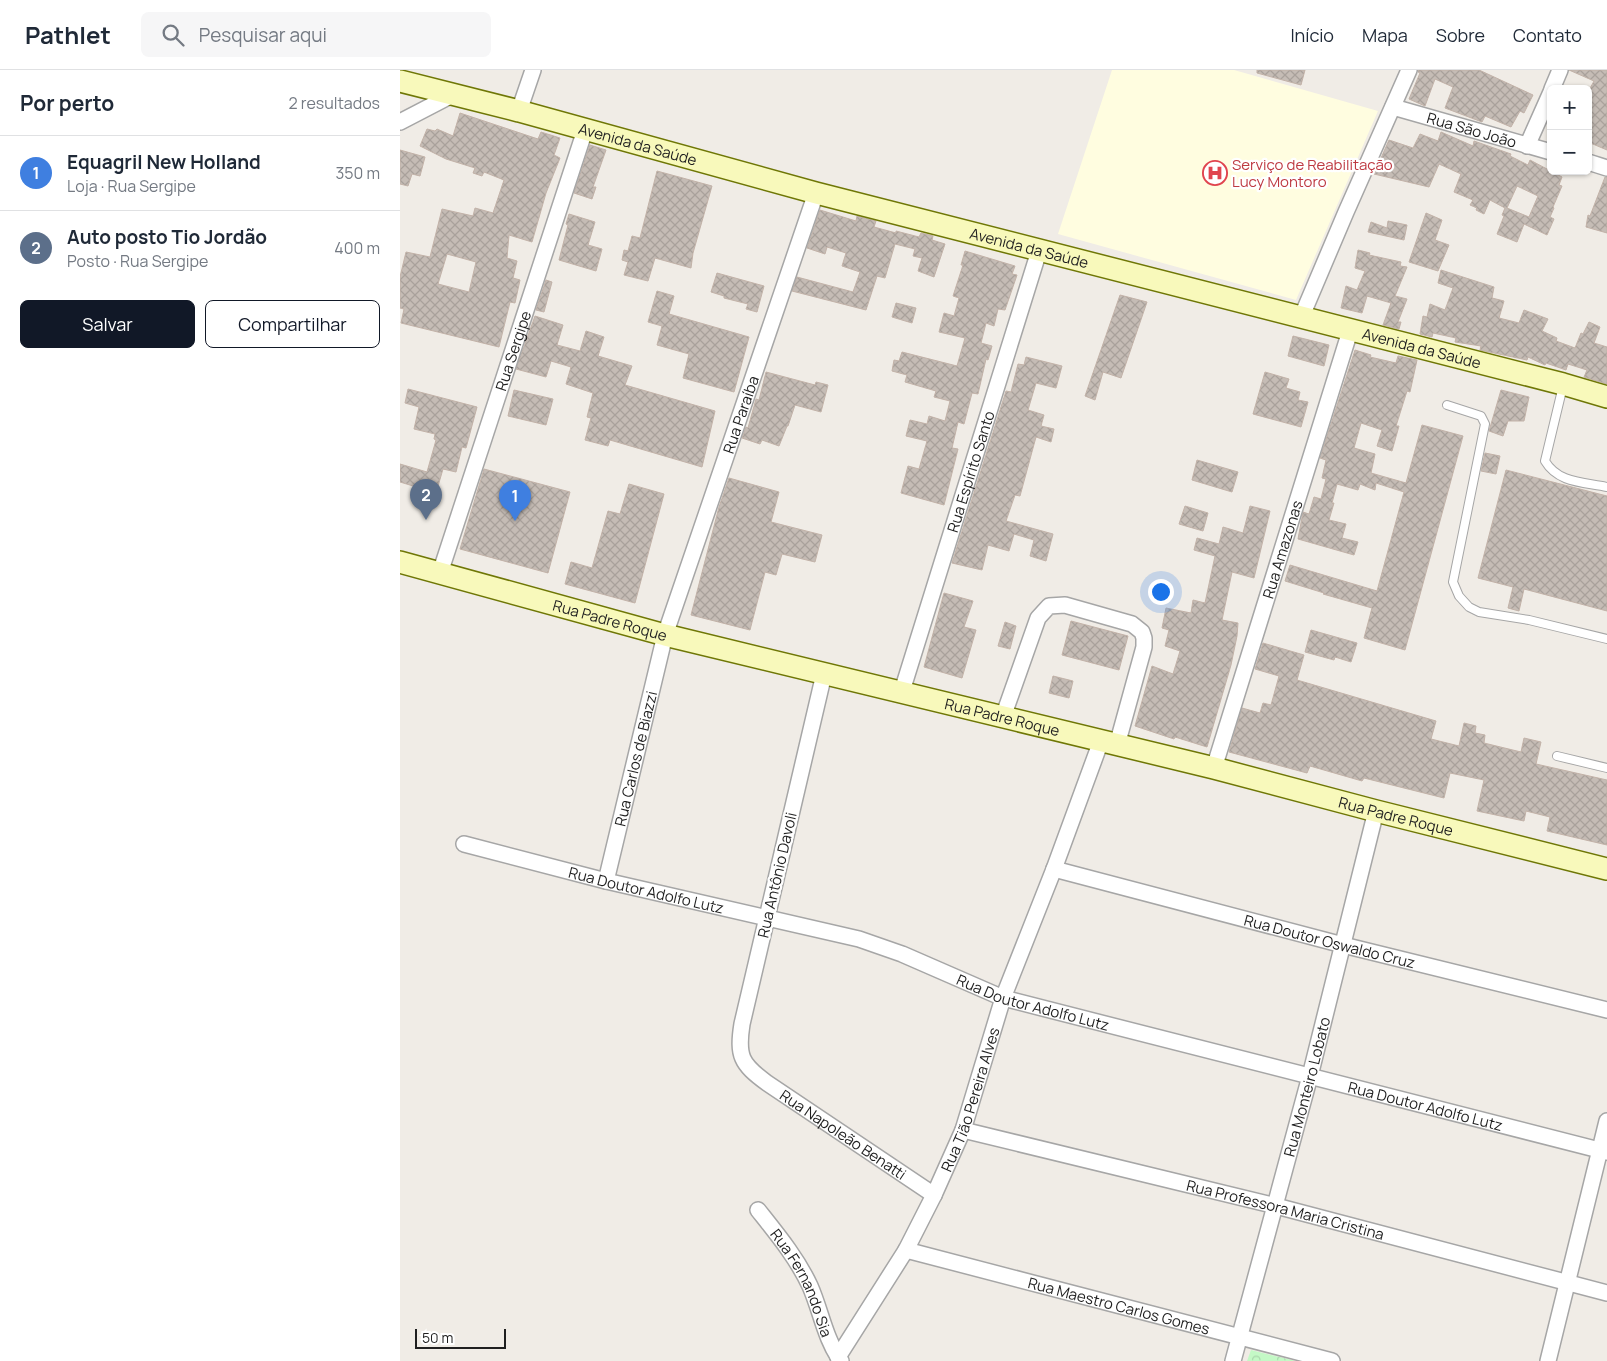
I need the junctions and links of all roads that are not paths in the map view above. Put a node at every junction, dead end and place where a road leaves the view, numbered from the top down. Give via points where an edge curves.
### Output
1 (534, 70) edge
2 (1408, 70) edge
3 (1560, 70) edge
4 (400, 81) edge
5 (1554, 85) edge
6 (452, 96) junction
7 (1547, 102) edge
8 (1393, 107) junction
9 (519, 111) junction
10 (400, 122) edge
11 (585, 130) junction
12 (1528, 146) junction
13 (1547, 151) edge
14 (1592, 163) edge
15 (1607, 168) edge
16 (816, 193) junction
17 (1039, 251) junction
18 (1301, 318) junction
19 (1350, 331) junction
20 (1564, 384) junction
21 (1607, 397) edge
22 (1447, 405) dead end
23 (1607, 487) edge
24 (400, 562) edge
25 (440, 573) junction
26 (666, 635) junction
27 (1607, 639) edge
28 (824, 674) junction
29 (902, 692) junction
30 (1003, 717) junction
31 (1109, 743) junction
32 (1557, 756) dead end
33 (1214, 768) junction
34 (1607, 768) edge
35 (1376, 811) junction
36 (464, 844) dead end
37 (1054, 869) junction
38 (1607, 870) edge
39 (606, 881) junction
40 (767, 918) junction
41 (1343, 945) junction
42 (1003, 998) junction
43 (1607, 1010) edge
44 (752, 1073) joint
45 (1310, 1076) junction
46 (1607, 1121) edge
47 (963, 1130) junction
48 (1603, 1151) edge
49 (934, 1196) junction
50 (1276, 1206) junction
51 (758, 1210) dead end
52 (906, 1250) junction
53 (1568, 1283) junction
54 (1607, 1293) edge
55 (1238, 1337) junction
56 (840, 1359) edge
57 (1233, 1361) edge
58 (1332, 1361) edge
59 (1548, 1361) edge

1 - 9 street
2 - 8 street
3 - 5 street
4 - 6 street, Avenida da Saúde
6 - 9 street, Avenida da Saúde
6 - 10 street
7 - 12 street
8 - 12 street, Rua São João
8 - 18 street
9 - 11 street, Avenida da Saúde
11 - 16 street, Avenida da Saúde
11 - 25 street, Rua Sergipe
12 - 13 street, Rua São João
14 - 15 street
16 - 17 street, Avenida da Saúde
16 - 26 street, Rua Paraíba
17 - 18 street, Avenida da Saúde
17 - 29 street, Rua Espírito Santo
18 - 19 street, Avenida da Saúde
19 - 20 street, Avenida da Saúde
19 - 33 street, Rua Amazonas
20 - 21 street, Avenida da Saúde
20 - 23 lane via 1545,461 1550,470 1561,478
22 - 27 lane via 1481,416 1485,424 1453,582 1459,596 1479,612
24 - 25 street, Rua Padre Roque
25 - 26 street, Rua Padre Roque
26 - 28 street, Rua Padre Roque
26 - 39 street, Rua Carlos de Biazzi
28 - 29 street, Rua Padre Roque
28 - 40 street, Rua Antônio Davoli
29 - 30 street, Rua Padre Roque
30 - 31 street, Rua Padre Roque
30 - 31 street, Rua Tião Pereira Alves via 1038,618 1049,606 1065,605 1132,624 1144,638 1144,647
31 - 33 street, Rua Padre Roque
31 - 37 street, Rua Tião Pereira Alves
32 - 34 lane
33 - 35 street, Rua Padre Roque
35 - 38 street, Rua Padre Roque
35 - 41 street, Rua Monteiro Lobato
36 - 39 street, Rua Doutor Adolfo Lutz
37 - 41 street, Rua Doutor Oswaldo Cruz
37 - 42 street, Rua Tião Pereira Alves
39 - 40 street, Rua Doutor Adolfo Lutz
40 - 42 street, Rua Doutor Adolfo Lutz via 859,939
40 - 44 street, Rua Antônio Davoli via 739,1042 743,1062
41 - 43 street, Rua Doutor Oswaldo Cruz
41 - 45 street, Rua Monteiro Lobato
42 - 45 street, Rua Doutor Adolfo Lutz
42 - 47 street, Rua Tião Pereira Alves
44 - 49 street, Rua Napoleão Benatti
45 - 48 street, Rua Doutor Adolfo Lutz
45 - 50 street, Rua Monteiro Lobato
46 - 48 street
47 - 49 street, Rua Tião Pereira Alves
47 - 50 street, Rua Professora Maria Cristina
48 - 53 street
49 - 52 street, Rua Tião Pereira Alves
50 - 53 street, Rua Professora Maria Cristina
50 - 55 street, Rua Monteiro Lobato
51 - 56 street, Rua Fernando Sia via 793,1255
52 - 55 street, Rua Maestro Carlos Gomes
52 - 56 street, Rua Tião Pereira Alves
53 - 54 street, Rua Professora Maria Cristina
53 - 59 street
55 - 57 street, Rua Monteiro Lobato
55 - 58 street, Rua Maestro Carlos Gomes

